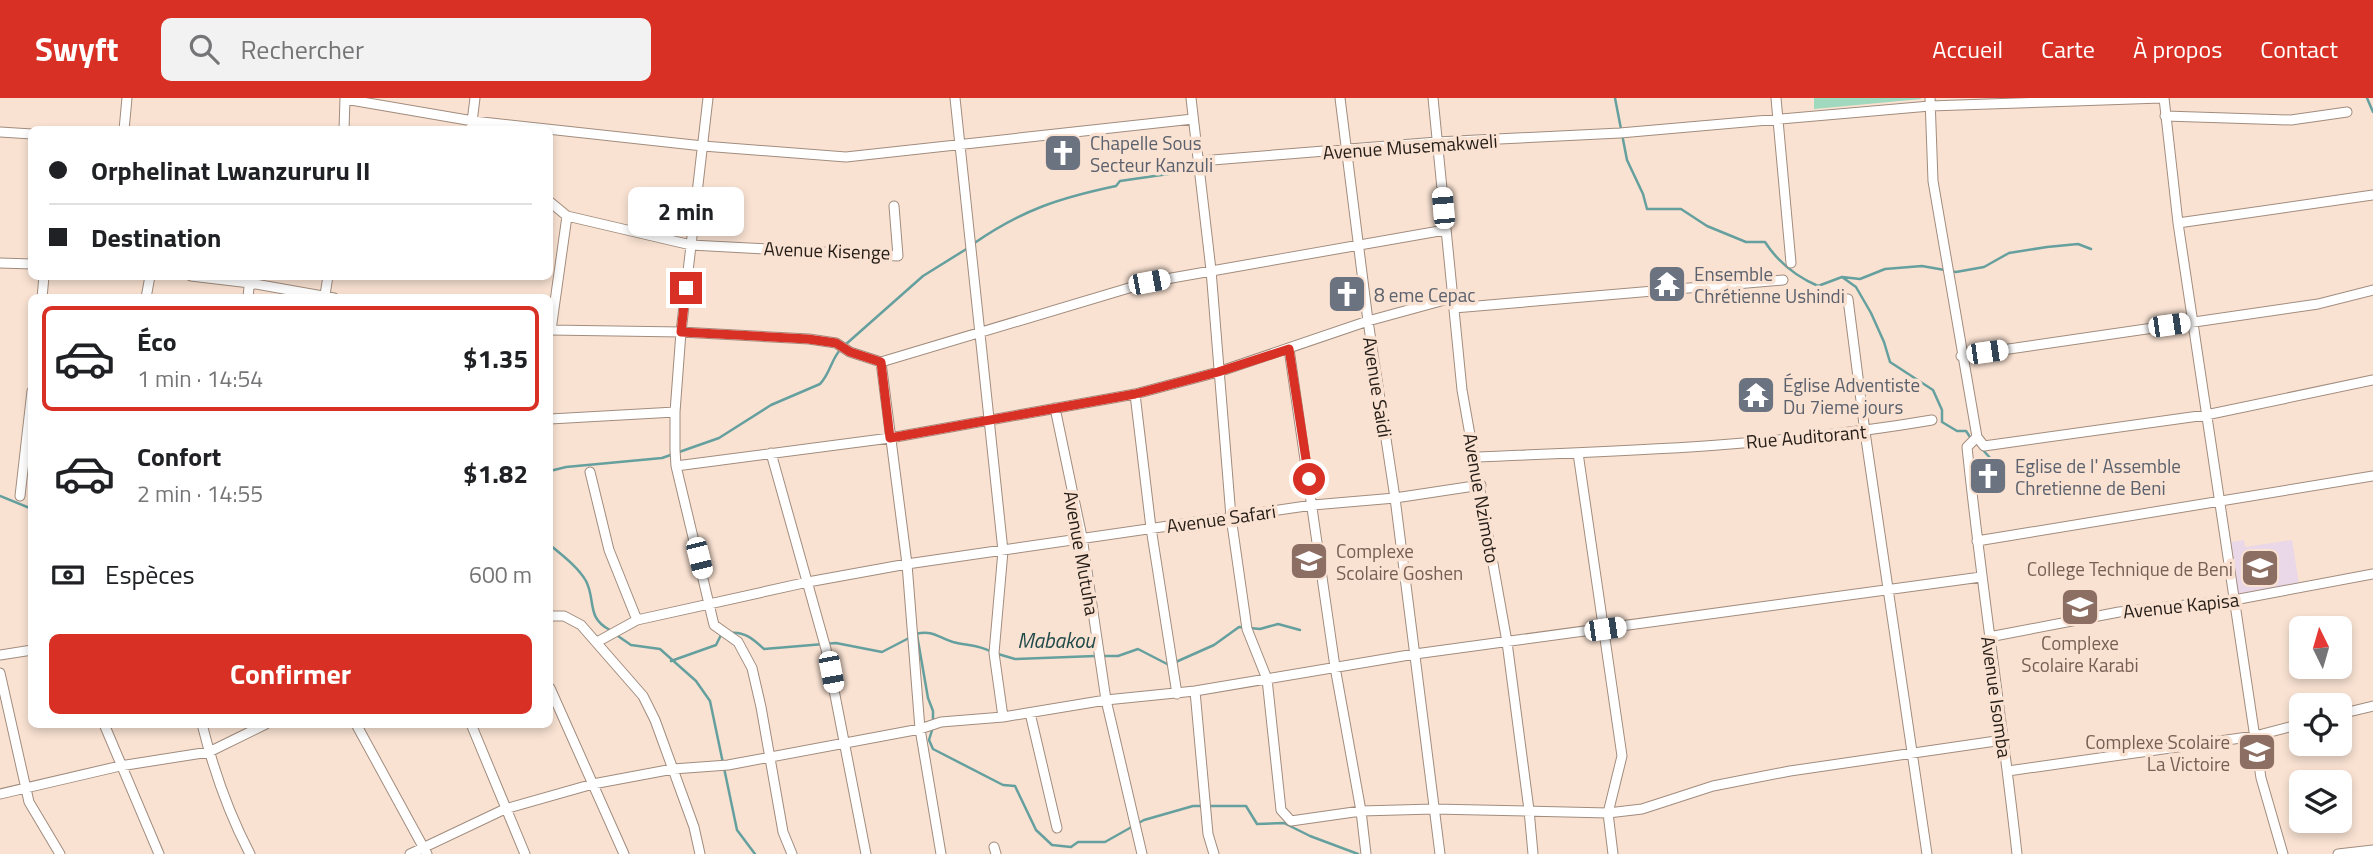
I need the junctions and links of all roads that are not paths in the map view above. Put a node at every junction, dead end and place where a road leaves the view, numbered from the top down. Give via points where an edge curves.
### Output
1 (127, 98) edge
2 (345, 98) edge
3 (475, 98) edge
4 (708, 98) edge
5 (955, 98) edge
6 (1191, 98) edge
7 (1340, 98) edge
8 (1433, 98) edge
9 (1776, 98) edge
10 (2163, 98) edge
11 (1930, 102) edge
12 (2347, 113) dead end
13 (2165, 116) junction
14 (1193, 118) junction
15 (1778, 119) junction
16 (472, 125) edge
17 (124, 126) edge
18 (344, 126) edge
19 (0, 132) edge
20 (553, 132) edge
21 (28, 134) edge
22 (1437, 142) junction
23 (703, 146) junction
24 (961, 146) junction
25 (1346, 151) junction
26 (1200, 161) junction
27 (2373, 195) edge
28 (553, 204) edge
29 (894, 206) dead end
30 (568, 216) junction
31 (2178, 223) junction
32 (1445, 230) junction
33 (1358, 244) junction
34 (691, 245) junction
35 (1791, 262) dead end
36 (0, 263) edge
37 (28, 264) edge
38 (1211, 270) junction
39 (1783, 279) dead end
40 (250, 280) edge
41 (2373, 290) edge
42 (320, 294) edge
43 (1848, 299) dead end
44 (1453, 303) junction
45 (553, 311) edge
46 (1368, 321) junction
47 (2194, 321) junction
48 (553, 330) edge
49 (979, 331) junction
50 (681, 332) junction
51 (1289, 349) junction
52 (1961, 356) junction
53 (881, 362) junction
54 (1218, 372) junction
55 (2373, 380) edge
56 (1135, 394) junction
57 (1055, 408) junction
58 (675, 412) junction
59 (2206, 415) junction
60 (553, 419) edge
61 (990, 420) junction
62 (1932, 420) dead end
63 (28, 426) edge
64 (1864, 432) junction
65 (890, 438) junction
66 (1975, 440) junction
67 (771, 453) junction
68 (1578, 453) junction
69 (1475, 457) junction
70 (676, 458) junction
71 (590, 472) dead end
72 (2373, 475) edge
73 (1481, 485) junction
74 (20, 496) dead end
75 (1395, 498) junction
76 (2221, 502) junction
77 (1313, 505) junction
78 (1231, 517) junction
79 (1151, 528) junction
80 (1082, 537) junction
81 (1977, 541) junction
82 (1003, 551) junction
83 (907, 564) junction
84 (2373, 574) edge
85 (1981, 577) junction
86 (808, 582) junction
87 (1889, 588) junction
88 (2234, 600) junction
89 (710, 604) junction
90 (553, 616) edge
91 (637, 620) junction
92 (1605, 629) junction
93 (1989, 637) junction
94 (597, 642) junction
95 (1507, 642) junction
96 (28, 651) edge
97 (1415, 654) junction
98 (0, 655) edge
99 (1335, 667) junction
100 (0, 673) edge
101 (1267, 679) junction
102 (1195, 691) junction
103 (1177, 694) junction
104 (553, 695) edge
105 (1106, 700) junction
106 (2373, 706) edge
107 (2352, 711) edge
108 (1030, 713) junction
109 (1003, 717) junction
110 (2289, 727) edge
111 (106, 728) edge
112 (202, 728) edge
113 (257, 728) edge
114 (358, 728) edge
115 (473, 728) edge
116 (920, 729) junction
117 (2255, 736) junction
118 (2003, 740) junction
119 (845, 742) junction
120 (209, 751) junction
121 (1912, 754) junction
122 (770, 757) junction
123 (120, 766) junction
124 (673, 769) junction
125 (2008, 771) junction
126 (593, 784) junction
127 (27, 788) junction
128 (0, 794) edge
129 (1434, 808) junction
130 (505, 809) junction
131 (1529, 810) junction
132 (1361, 811) junction
133 (1608, 813) junction
134 (1057, 828) dead end
135 (425, 850) edge
136 (2373, 850) edge
137 (61, 854) edge
138 (159, 854) edge
139 (250, 854) edge
140 (410, 854) edge
141 (525, 854) edge
142 (624, 854) edge
143 (700, 854) edge
144 (792, 854) edge
145 (866, 854) edge
146 (941, 854) edge
147 (1142, 854) edge
148 (1214, 854) edge
149 (1366, 854) edge
150 (1440, 854) edge
151 (1532, 854) edge
152 (1613, 854) edge
153 (1927, 854) edge
154 (2017, 854) edge
155 (2283, 854) edge
156 (2338, 854) edge

1 - 17 street
2 - 16 street
2 - 18 street
3 - 16 street
4 - 23 street
5 - 24 street
6 - 14 street
7 - 25 street, Avenue Saidi
8 - 22 street
9 - 15 street
10 - 11 street, Avenue Musemakweli
10 - 13 street
11 - 15 street, Avenue Musemakweli
11 - 52 street via 1933,181
12 - 13 street via 2291,120
13 - 31 street
14 - 24 street
14 - 26 street
15 - 22 street, Avenue Musemakweli
15 - 35 street
19 - 21 street
20 - 23 street
22 - 25 street, Avenue Musemakweli
22 - 32 street, Avenue Nzimoto
23 - 24 street via 846,157
23 - 34 street
24 - 49 street
25 - 26 street, Avenue Musemakweli
25 - 33 street, Avenue Saidi
26 - 38 street
27 - 31 street
28 - 30 street, Avenue Kisenge
29 - 34 street, Avenue Kisenge via 898,256
30 - 34 street, Avenue Kisenge
30 - 45 street
31 - 47 street
32 - 33 street
32 - 44 street, Avenue Nzimoto
33 - 38 street
33 - 46 street, Avenue Saidi
34 - 50 street
36 - 37 street
38 - 49 street via 1149,282
38 - 54 street
39 - 44 street
40 - 42 street
41 - 47 street via 2318,304
43 - 64 street
44 - 46 street
44 - 69 street, Avenue Nzimoto
46 - 51 street
46 - 75 street, Avenue Saidi
47 - 52 street
47 - 59 street
48 - 50 street
49 - 53 street
49 - 61 street
50 - 53 street via 836,343
50 - 58 street
51 - 54 street
51 - 77 street
52 - 66 street
53 - 65 street
54 - 56 street
54 - 78 street
55 - 59 street
56 - 57 street
56 - 79 street
57 - 61 street
57 - 80 street, Avenue Mutuha
58 - 60 street
58 - 70 street
59 - 66 street via 1984,446
59 - 76 street
61 - 65 street
61 - 82 street
62 - 64 street, Rue Auditorant
63 - 74 street
64 - 68 street, Rue Auditorant
64 - 87 street
65 - 67 street
65 - 83 street
66 - 81 street, Avenue Isomba via 1966,447
67 - 70 street
67 - 86 street
68 - 69 street
68 - 92 street
69 - 73 street, Avenue Nzimoto
70 - 89 street
71 - 91 street via 609,550
72 - 76 street
73 - 75 street, Avenue Safari
73 - 95 street, Avenue Nzimoto
75 - 77 street, Avenue Safari
75 - 97 street, Avenue Saidi
76 - 81 street
76 - 88 street
77 - 78 street, Avenue Safari
77 - 99 street
78 - 79 street, Avenue Safari
78 - 101 street via 1246,627
79 - 80 street, Avenue Safari
79 - 103 street
80 - 82 street, Avenue Safari
80 - 105 street, Avenue Mutuha
81 - 85 street, Avenue Isomba
82 - 83 street, Avenue Safari
82 - 109 street via 994,653
83 - 86 street, Avenue Safari
83 - 116 street
84 - 88 street, Avenue Kapisa
85 - 87 street
85 - 93 street, Avenue Isomba
86 - 89 street, Avenue Safari
86 - 119 street
87 - 92 street
87 - 121 street
88 - 93 street, Avenue Kapisa via 2119,612
88 - 117 street
89 - 91 street, Avenue Safari
89 - 122 street via 715,625 738,642 752,668
90 - 94 street via 581,625
91 - 94 street, Avenue Safari
92 - 95 street
92 - 133 street via 1622,756
93 - 118 street, Avenue Isomba
94 - 124 street via 643,696
95 - 97 street
95 - 131 street, Avenue Nzimoto
96 - 98 street
97 - 99 street
97 - 129 street, Avenue Saidi
99 - 101 street
99 - 132 street
100 - 127 street
101 - 102 street
101 - 132 street via 1281,810 1291,821
102 - 103 street
102 - 148 street via 1208,834
103 - 105 street
104 - 126 street
105 - 108 street
105 - 147 street, Avenue Mutuha
106 - 107 street
108 - 109 street
108 - 134 street
109 - 116 street via 942,722
110 - 117 street
111 - 123 street
112 - 120 street
113 - 120 street
114 - 135 street
115 - 130 street
116 - 119 street
116 - 146 street
117 - 125 street
117 - 155 street via 2261,778
118 - 121 street
118 - 125 street, Avenue Isomba
119 - 122 street
119 - 145 street
120 - 123 street
120 - 139 street
121 - 133 street via 1713,786 1643,809
121 - 153 street
122 - 124 street
122 - 144 street via 783,832
123 - 127 street
123 - 138 street
124 - 126 street
124 - 143 street
125 - 154 street, Avenue Isomba
126 - 130 street
126 - 142 street
127 - 128 street
127 - 137 street via 29,802
129 - 131 street
129 - 132 street
129 - 150 street, Avenue Saidi
130 - 135 street
130 - 141 street
131 - 133 street
131 - 151 street, Avenue Nzimoto
132 - 149 street
133 - 152 street
135 - 140 street
136 - 156 street

